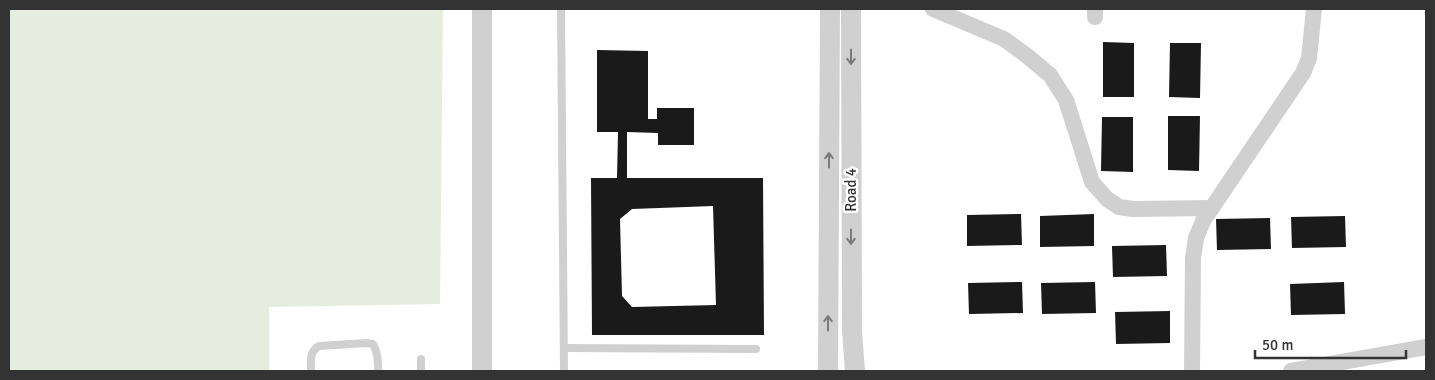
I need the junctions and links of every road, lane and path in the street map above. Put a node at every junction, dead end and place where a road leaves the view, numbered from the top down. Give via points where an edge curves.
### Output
1 (482, 9) edge
2 (562, 9) edge
3 (830, 9) edge
4 (851, 9) edge
5 (933, 9) edge
6 (1314, 9) edge
7 (1212, 208) junction
8 (1426, 347) edge
9 (564, 348) junction
10 (756, 349) dead end
11 (420, 359) dead end
12 (1308, 370) edge
13 (311, 371) edge
14 (378, 371) edge
15 (421, 371) edge
16 (482, 371) edge
17 (564, 371) edge
18 (828, 371) edge
19 (855, 371) edge
20 (1192, 371) edge
21 (1291, 371) edge

1 - 16 street
2 - 9 lane
18 -> 3 street, Road 4
4 -> 19 street, Road 4 via 852,330
5 - 7 street via 1004,39 1050,75 1066,100 1092,182 1107,199 1119,207 1133,210
6 - 7 street via 1309,58 1303,73
7 - 20 street via 1196,238 1193,258
8 - 12 street
9 - 10 lane
9 - 17 lane
11 - 15 lane
12 - 21 street
13 - 14 lane via 311,356 319,346 366,343 373,344 376,350

